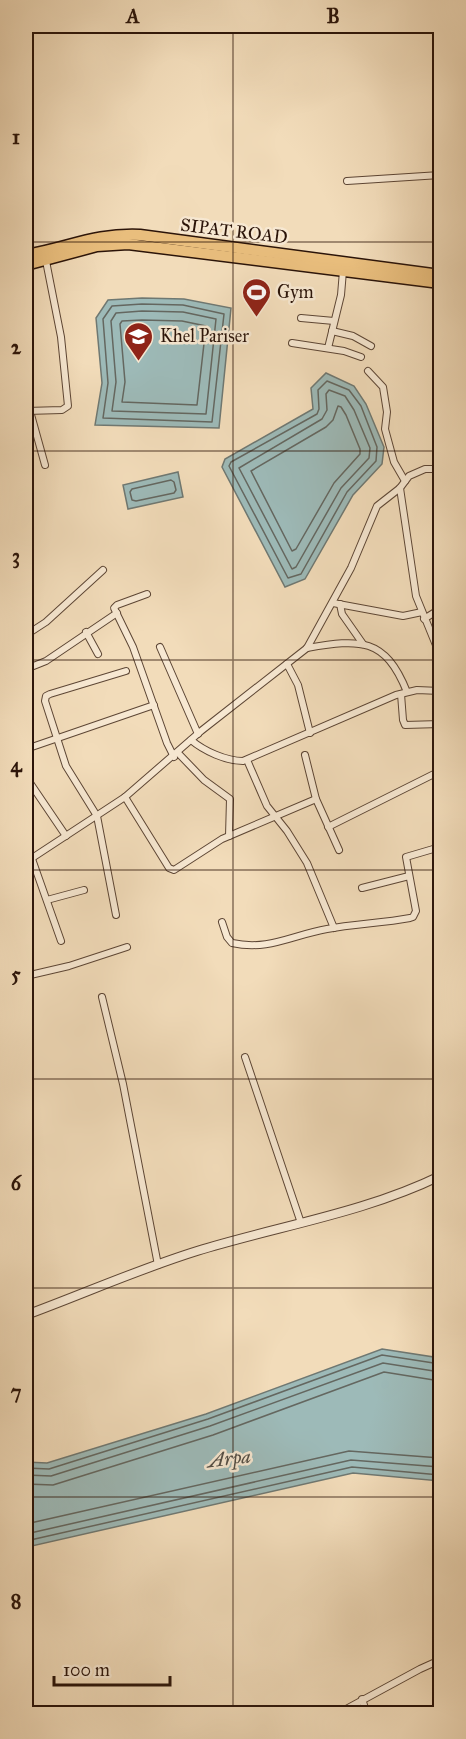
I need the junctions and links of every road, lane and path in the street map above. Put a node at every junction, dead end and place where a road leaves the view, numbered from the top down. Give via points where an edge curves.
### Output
1 (441, 175) edge
2 (347, 180) dead end
3 (26, 255) edge
4 (46, 261) junction
5 (26, 265) edge
6 (343, 271) junction
7 (441, 274) edge
8 (441, 283) edge
9 (301, 318) dead end
10 (334, 321) junction
11 (332, 330) junction
12 (292, 344) dead end
13 (371, 346) dead end
14 (328, 348) junction
15 (361, 357) dead end
16 (368, 371) dead end
17 (28, 411) edge
18 (45, 465) dead end
19 (441, 469) edge
20 (405, 481) junction
21 (400, 488) junction
22 (103, 570) dead end
23 (147, 594) dead end
24 (337, 604) junction
25 (441, 609) edge
26 (117, 613) junction
27 (423, 615) junction
28 (86, 632) junction
29 (26, 635) edge
30 (363, 644) junction
31 (160, 646) dead end
32 (307, 648) junction
33 (98, 654) dead end
34 (441, 655) edge
35 (286, 664) junction
36 (26, 669) edge
37 (126, 671) dead end
38 (441, 691) edge
39 (404, 693) junction
40 (154, 705) junction
41 (441, 724) edge
42 (310, 733) junction
43 (198, 734) junction
44 (57, 739) junction
45 (191, 740) junction
46 (26, 749) edge
47 (176, 755) junction
48 (306, 755) dead end
49 (247, 760) junction
50 (441, 771) edge
51 (26, 777) edge
52 (125, 797) junction
53 (316, 799) junction
54 (97, 816) junction
55 (276, 816) junction
56 (328, 827) junction
57 (229, 836) junction
58 (66, 837) junction
59 (441, 847) edge
60 (339, 850) dead end
61 (29, 860) edge
62 (408, 876) junction
63 (362, 888) dead end
64 (84, 890) dead end
65 (47, 900) junction
66 (116, 915) dead end
67 (222, 922) dead end
68 (334, 928) junction
69 (62, 941) dead end
70 (127, 947) dead end
71 (26, 976) edge
72 (102, 997) dead end
73 (245, 1057) dead end
74 (441, 1176) edge
75 (301, 1223) junction
76 (158, 1265) junction
77 (26, 1315) edge
78 (440, 1662) edge
79 (362, 1699) junction
80 (337, 1713) edge
81 (367, 1713) edge

1 - 2 street
3 - 7 highway, SIPAT ROAD via 96,237 140,235
4 - 5 highway, SIPAT ROAD
4 - 6 highway, SIPAT ROAD via 97,246 128,244
4 - 17 street via 61,337 68,406 62,410
6 - 8 highway, SIPAT ROAD
6 - 10 street
9 - 10 street
10 - 11 street
11 - 13 street
11 - 14 street
12 - 14 street
14 - 15 street
16 - 20 street via 383,387 386,429 394,462
17 - 18 street
19 - 20 street via 425,469
20 - 21 street
21 - 24 street via 377,506
21 - 27 street via 413,582
22 - 29 street
23 - 26 street via 117,605
24 - 27 street via 403,616
24 - 30 street
24 - 32 street
25 - 27 street
26 - 28 street
26 - 40 street
27 - 34 street
28 - 33 street
28 - 36 street via 46,661
30 - 32 street
30 - 39 street via 393,662
31 - 43 street
32 - 35 street
35 - 42 street via 298,686
35 - 43 street
37 - 44 street via 46,696
38 - 39 street
39 - 41 street via 405,725
39 - 42 street
40 - 44 street
40 - 47 street
42 - 49 street
43 - 45 street
44 - 46 street
44 - 54 street via 66,766
45 - 47 street
45 - 49 street via 203,749 236,761
47 - 52 street
47 - 57 street via 230,799
48 - 53 street
49 - 55 street via 267,806
50 - 56 street
51 - 58 street
52 - 54 street
52 - 57 street via 171,869
53 - 55 street
53 - 56 street
54 - 58 street
54 - 66 street
55 - 57 street
55 - 68 street via 307,863
56 - 60 street
58 - 61 street
59 - 62 street via 406,857
61 - 65 street
62 - 63 street
62 - 68 street via 414,917
64 - 65 street
65 - 69 street
67 - 68 street via 229,941 236,944 273,944
70 - 71 street
72 - 76 street
73 - 75 street
74 - 75 street via 388,1198
75 - 76 street
76 - 77 street
78 - 79 street
79 - 80 street
79 - 81 street

